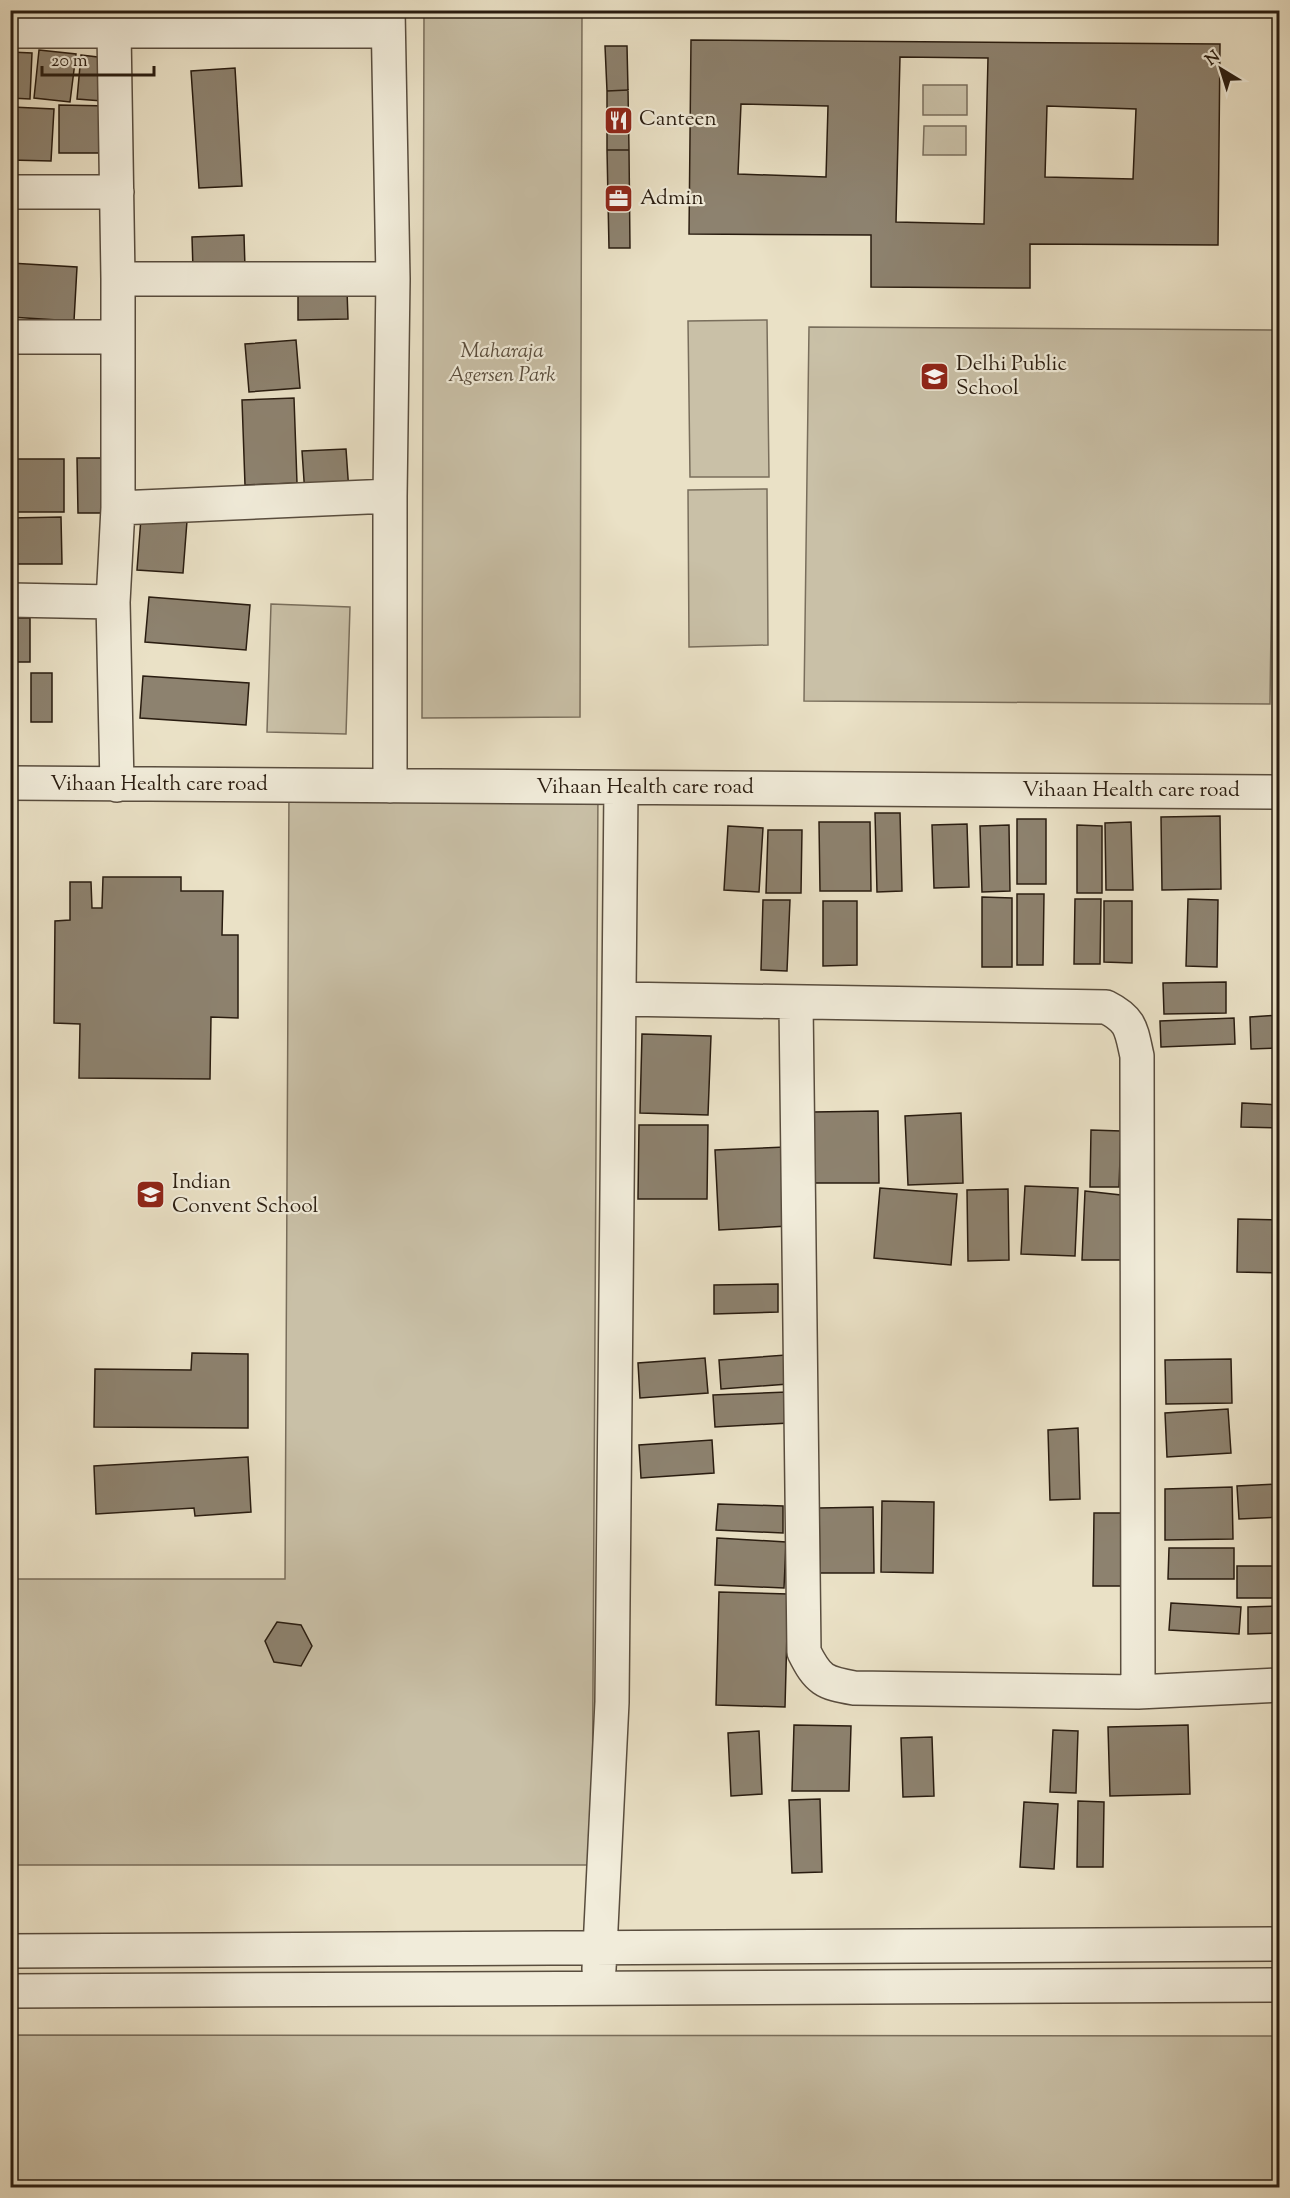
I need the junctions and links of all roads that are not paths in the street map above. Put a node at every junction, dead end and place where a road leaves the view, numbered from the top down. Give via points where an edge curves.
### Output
1 (387, 21) edge
2 (10, 31) edge
3 (114, 31) junction
4 (10, 192) edge
5 (117, 192) junction
6 (118, 279) junction
7 (393, 279) junction
8 (10, 337) edge
9 (117, 337) junction
10 (390, 496) junction
11 (118, 507) junction
12 (10, 600) edge
13 (113, 602) junction
14 (10, 783) edge
15 (117, 785) junction
16 (390, 786) junction
17 (621, 788) junction
18 (1280, 792) edge
19 (619, 999) junction
20 (796, 1003) junction
21 (1280, 1685) edge
22 (1138, 1692) junction
23 (1280, 1944) edge
24 (599, 1948) junction
25 (10, 1951) edge
26 (1280, 1985) edge
27 (598, 1988) junction
28 (10, 1991) edge

1 - 3 street
1 - 7 street
2 - 3 street
3 - 5 street
4 - 5 street
5 - 6 street
6 - 7 street
6 - 9 street
7 - 10 street
8 - 9 street
9 - 11 street
10 - 11 street
10 - 16 street
11 - 13 street
12 - 13 street
13 - 15 street
14 - 15 street, Vihaan Health care road
15 - 16 street, Vihaan Health care road
16 - 17 street, Vihaan Health care road
17 - 18 street, Vihaan Health care road
17 - 19 street
19 - 20 street
19 - 24 street via 612,1701
20 - 22 street via 804,1652 814,1671 830,1684 854,1688
20 - 22 street via 1106,1007 1122,1015 1132,1030 1137,1056
21 - 22 street
23 - 24 street
24 - 25 street
24 - 27 street
26 - 27 street
27 - 28 street

